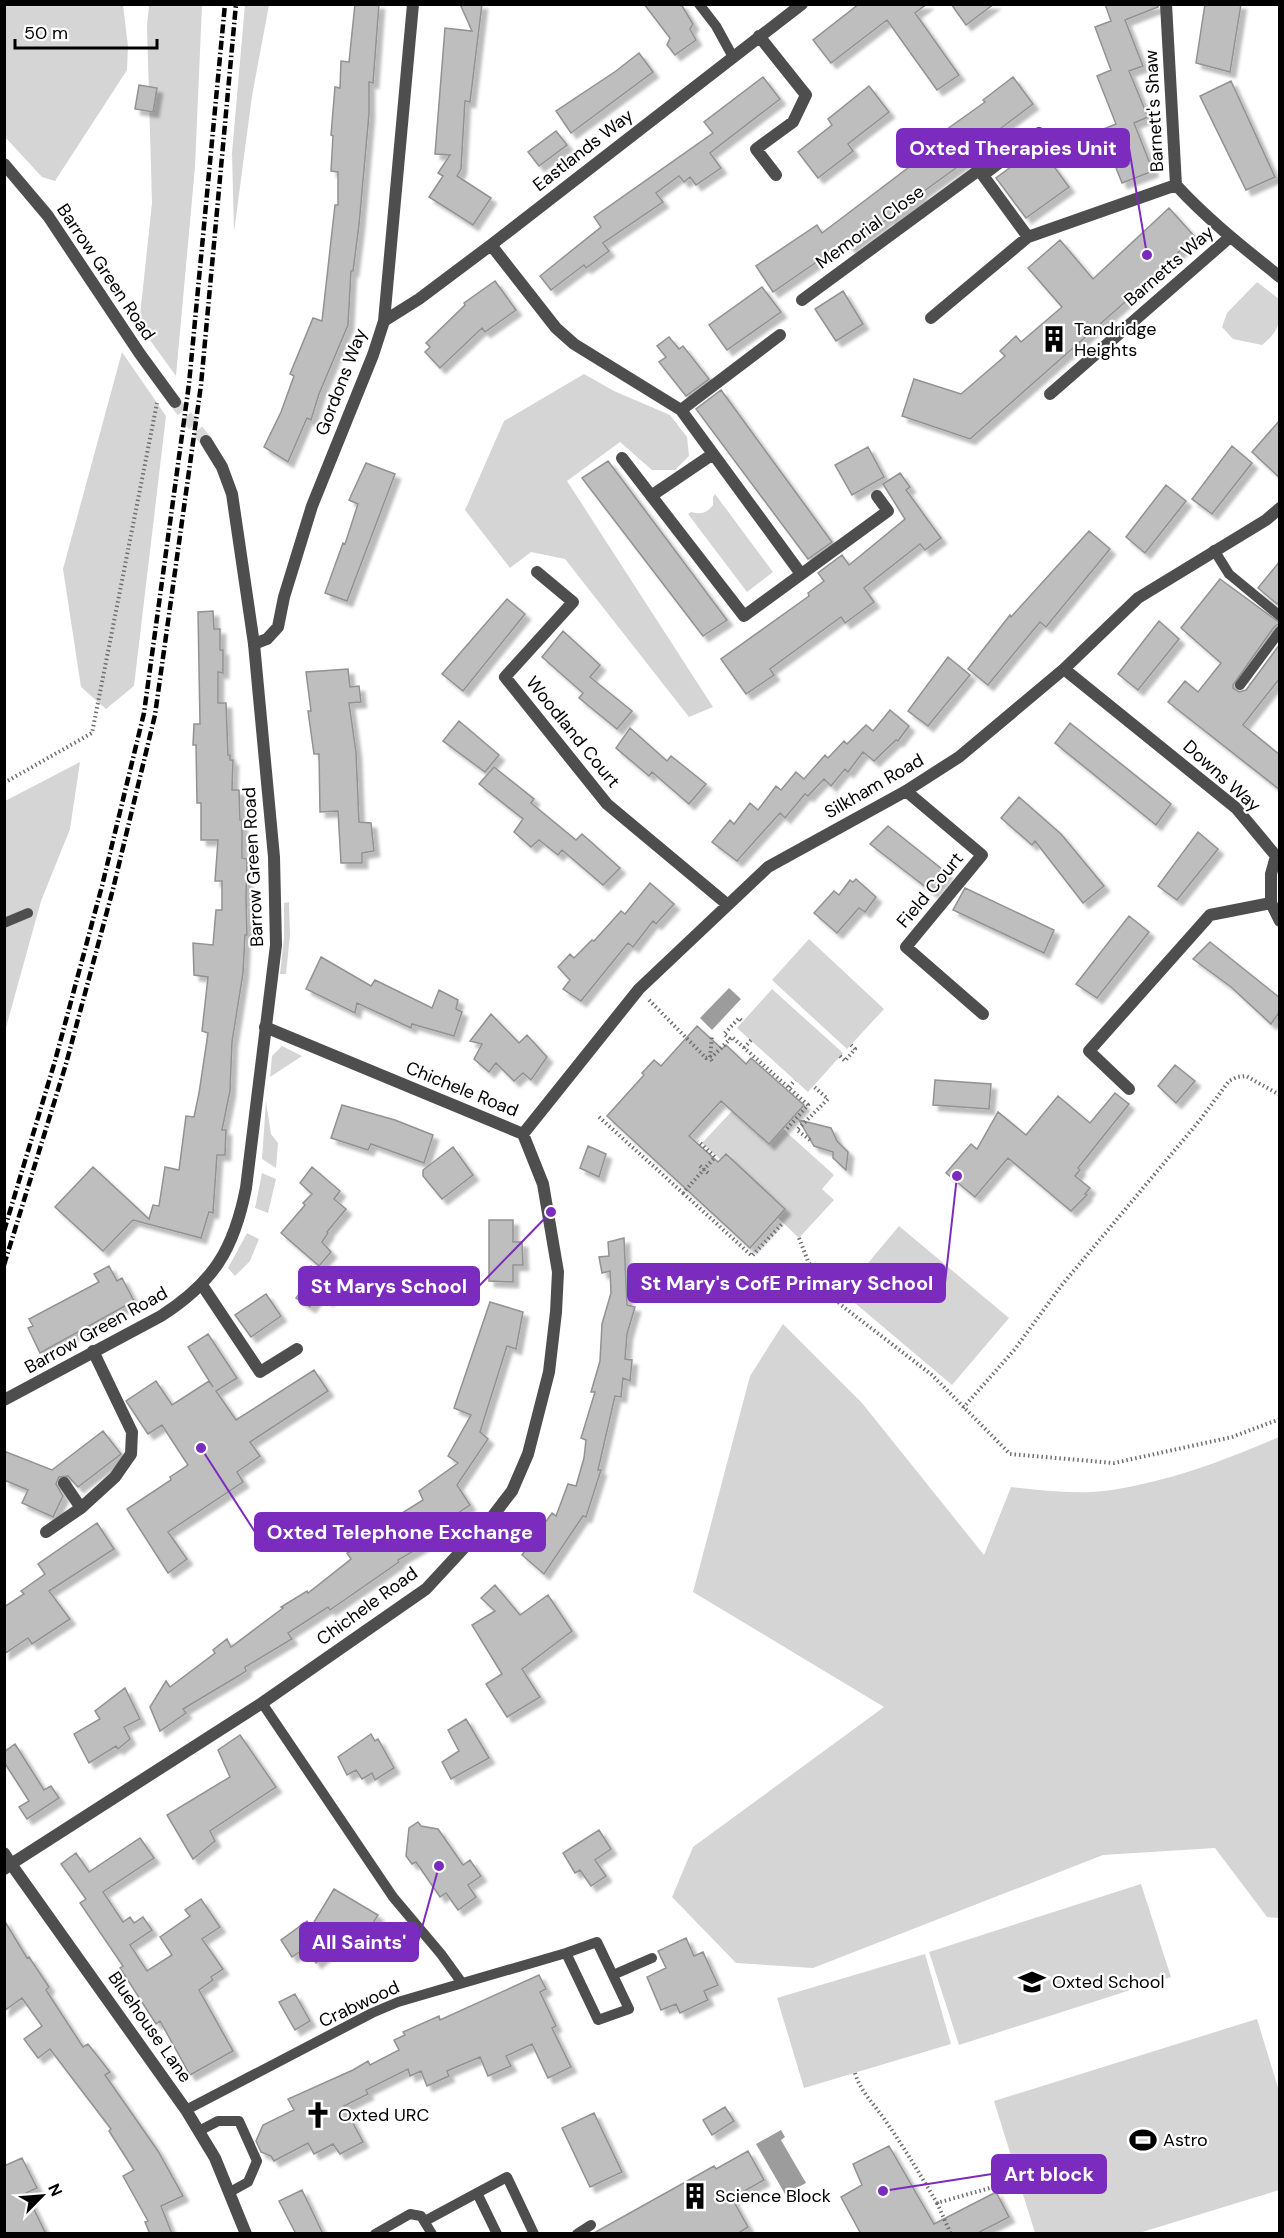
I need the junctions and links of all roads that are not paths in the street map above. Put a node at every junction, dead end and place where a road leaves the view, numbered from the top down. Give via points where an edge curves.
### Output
1 (412, 4) edge
2 (699, 4) edge
3 (802, 4) edge
4 (1166, 4) edge
5 (759, 36) junction
6 (733, 57) junction
7 (1039, 133) dead end
8 (4, 164) edge
9 (983, 175) junction
10 (776, 176) dead end
11 (1176, 185) junction
12 (1028, 237) junction
13 (1230, 237) junction
14 (492, 245) junction
15 (1280, 277) edge
16 (802, 300) dead end
17 (931, 318) dead end
18 (384, 321) junction
19 (780, 335) dead end
20 (1050, 394) dead end
21 (175, 402) tunnel mouth
22 (681, 410) junction
23 (206, 441) tunnel mouth
24 (713, 454) junction
25 (622, 458) dead end
26 (651, 496) junction
27 (877, 496) dead end
28 (1280, 508) edge
29 (1214, 550) junction
30 (537, 572) dead end
31 (801, 574) junction
32 (1280, 616) edge
33 (1280, 631) edge
34 (254, 644) junction
35 (1064, 669) junction
36 (1240, 685) dead end
37 (906, 791) junction
38 (1278, 855) edge
39 (1271, 903) junction
40 (728, 904) junction
41 (28, 913) dead end
42 (1280, 921) edge
43 (4, 923) edge
44 (983, 1014) dead end
45 (265, 1027) junction
46 (1129, 1089) dead end
47 (523, 1134) junction
48 (202, 1286) junction
49 (297, 1349) dead end
50 (93, 1352) junction
51 (4, 1400) edge
52 (64, 1483) dead end
53 (81, 1508) junction
54 (46, 1532) dead end
55 (262, 1703) junction
56 (7, 1862) edge
57 (562, 1955) junction
58 (652, 1958) dead end
59 (614, 1975) junction
60 (462, 1983) junction
61 (186, 2110) junction
62 (199, 2131) junction
63 (230, 2192) junction
64 (477, 2193) junction
65 (425, 2221) junction
66 (591, 2225) dead end
67 (246, 2234) edge
68 (375, 2234) edge
69 (432, 2234) edge
70 (497, 2234) edge
71 (534, 2234) edge
72 (577, 2234) edge

1 - 18 street, Gordons Way
2 - 6 lane
3 - 5 street, Eastlands Way
4 - 11 street, Barnett's Shaw
5 - 6 street, Eastlands Way
5 - 10 street via 806,95 793,122 756,149
6 - 14 street, Eastlands Way
7 - 9 street
8 - 21 street, Barrow Green Road via 48,216
9 - 12 street
9 - 16 street, Memorial Close via 979,170
11 - 12 street
11 - 13 street, Barnett's Shaw
12 - 17 street
13 - 15 street, Barnett's Shaw
13 - 20 street, Barnetts Way
14 - 18 street, Eastlands Way
14 - 22 street via 556,328 574,344
18 - 34 street, Gordons Way via 312,506 278,627 267,639
19 - 22 street
22 - 24 street
23 - 34 street, Barrow Green Road via 232,494
24 - 26 street
24 - 31 street
25 - 26 street
26 - 31 street via 744,616
27 - 31 street via 888,511
28 - 29 street, Silkham Road
29 - 32 lane via 1229,574
29 - 35 street, Silkham Road via 1138,598
30 - 40 street, Woodland Court via 573,602 505,677 607,804
33 - 36 lane
34 - 45 street, Barrow Green Road via 274,857 276,945
35 - 37 street, Silkham Road via 959,757
35 - 38 street, Downs Way via 1236,808
37 - 40 street, Silkham Road via 768,867
37 - 44 street, Field Court via 982,855 906,947
38 - 39 street, Downs Way via 1271,874
39 - 42 street
39 - 46 street via 1210,915 1089,1051
40 - 47 street, Silkham Road via 639,989
41 - 43 lane
45 - 47 street, Chichele Road
45 - 48 street, Barrow Green Road via 240,1220 221,1260
47 - 55 street, Chichele Road via 543,1184 558,1272 549,1372 528,1454 512,1491 426,1589
48 - 49 street via 260,1372
48 - 50 street, Barrow Green Road via 161,1316
50 - 51 street, Barrow Green Road
50 - 53 street via 132,1432 131,1454 115,1477
52 - 53 street
53 - 54 street
55 - 56 street, Chichele Road
55 - 60 lane via 393,1897
56 - 61 street, Bluehouse Lane via 48,1913
57 - 59 lane, Crabwood via 597,1942
57 - 59 lane via 598,2020 629,2009
57 - 60 lane, Crabwood
58 - 59 lane
60 - 61 lane, Crabwood via 372,2013
61 - 62 street, Bluehouse Lane
62 - 63 street, Bluehouse Lane
62 - 63 lane via 218,2121 239,2121 257,2161 248,2182
63 - 67 street, Bluehouse Lane
64 - 65 lane
64 - 70 lane
64 - 71 lane via 507,2177
65 - 68 lane via 410,2214
65 - 69 lane
66 - 72 lane

